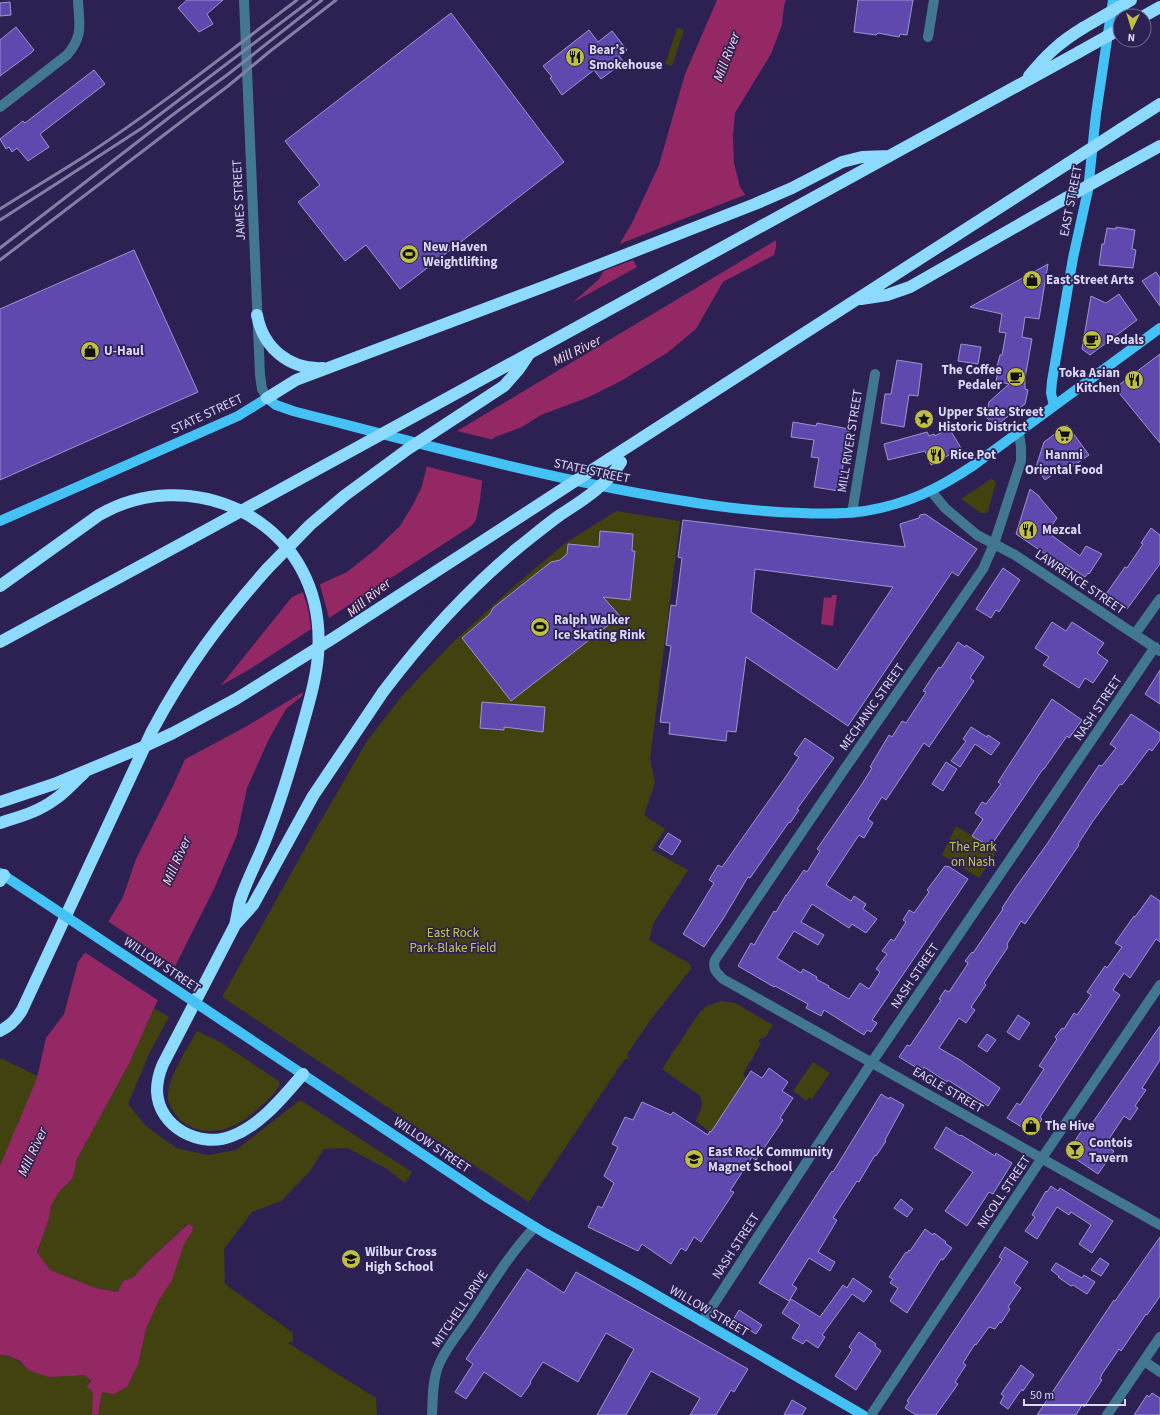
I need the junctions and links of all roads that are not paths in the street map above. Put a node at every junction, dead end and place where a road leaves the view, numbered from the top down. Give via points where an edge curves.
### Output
1 (78, 0) edge
2 (244, 0) edge
3 (934, 0) edge
4 (1113, 0) edge
5 (1131, 0) edge
6 (1112, 33) edge
7 (928, 36) dead end
8 (1025, 82) junction
9 (1160, 104) edge
10 (0, 107) edge
11 (1160, 146) edge
12 (889, 156) junction
13 (858, 299) junction
14 (257, 315) junction
15 (1160, 328) edge
16 (530, 353) junction
17 (334, 366) junction
18 (875, 374) dead end
19 (266, 398) junction
20 (1054, 406) junction
21 (1019, 433) junction
22 (615, 461) junction
23 (931, 491) junction
24 (852, 512) junction
25 (0, 521) edge
26 (994, 544) junction
27 (0, 586) edge
28 (1160, 599) edge
29 (1135, 634) junction
30 (0, 642) edge
31 (1157, 649) edge
32 (84, 773) junction
33 (0, 802) edge
34 (0, 823) edge
35 (1, 876) edge
36 (236, 925) junction
37 (723, 979) joint
38 (1160, 985) edge
39 (0, 1031) edge
40 (872, 1062) junction
41 (303, 1074) junction
42 (1042, 1158) junction
43 (1160, 1225) edge
44 (534, 1227) junction
45 (702, 1322) junction
46 (1160, 1337) edge
47 (1144, 1361) junction
48 (1160, 1372) edge
49 (432, 1415) edge
50 (863, 1415) edge
51 (871, 1415) edge
52 (1107, 1415) edge

1 - 10 street via 79,31 78,40 73,48
2 - 14 street, JAMES STREET
3 - 7 street
4 - 20 main road, EAST STREET via 1088,190 1073,258 1052,381
5 - 8 highway, bridge via 1055,47
6 - 8 highway, bridge
8 - 12 highway
9 - 13 highway, bridge
11 - 13 highway, bridge via 910,287 887,295
12 - 16 highway
12 - 17 highway via 862,157 842,162 762,201
13 - 22 highway via 628,448
14 - 17 highway via 265,339 285,359 308,367
14 - 19 street, JAMES STREET via 260,375
15 - 20 main road, STATE STREET
16 - 30 highway, bridge
16 - 39 highway, bridge via 504,386 344,496 305,530 267,569 215,631 188,670 152,731 22,1010 13,1022
17 - 19 highway via 296,380
18 - 24 street, MILL RIVER STREET
19 - 24 main road, STATE STREET via 293,411 590,484 696,503 767,512
19 - 25 main road, STATE STREET via 238,416
20 - 21 main road, STATE STREET
21 - 23 main road, STATE STREET
21 - 26 street, MECHANIC STREET via 1021,461
22 - 32 highway, bridge via 242,696 173,733
22 - 36 highway, bridge via 613,474 602,486 532,536 482,580 422,644 382,692 313,796 253,906
23 - 24 main road, STATE STREET via 887,506
23 - 26 street, LAWRENCE STREET via 950,513 977,535
26 - 29 street, LAWRENCE STREET via 1015,555
26 - 37 street, MECHANIC STREET via 983,569 715,960 715,971
27 - 36 highway via 99,515 134,500 162,496 199,497 221,503 246,514 268,528 291,552 311,589 315,604 319,641 316,672 279,806 240,900
28 - 29 street
29 - 31 street, LAWRENCE STREET
31 - 40 street, NASH STREET
32 - 33 highway, bridge
32 - 34 highway via 50,803
35 - 41 main road, WILLOW STREET, bridge
36 - 41 highway via 163,1064 157,1086 160,1106 169,1120 184,1133 204,1140 221,1140 239,1133 255,1122
37 - 40 street, EAGLE STREET
38 - 42 street, NICOLL STREET
40 - 42 street, EAGLE STREET
40 - 45 street, NASH STREET
41 - 44 main road, WILLOW STREET
42 - 43 street, EAGLE STREET
42 - 51 street, NICOLL STREET
44 - 45 main road, WILLOW STREET
44 - 49 street, MITCHELL DRIVE via 521,1242 438,1366 434,1382
45 - 50 main road, WILLOW STREET
46 - 47 street
47 - 48 street
47 - 52 street

